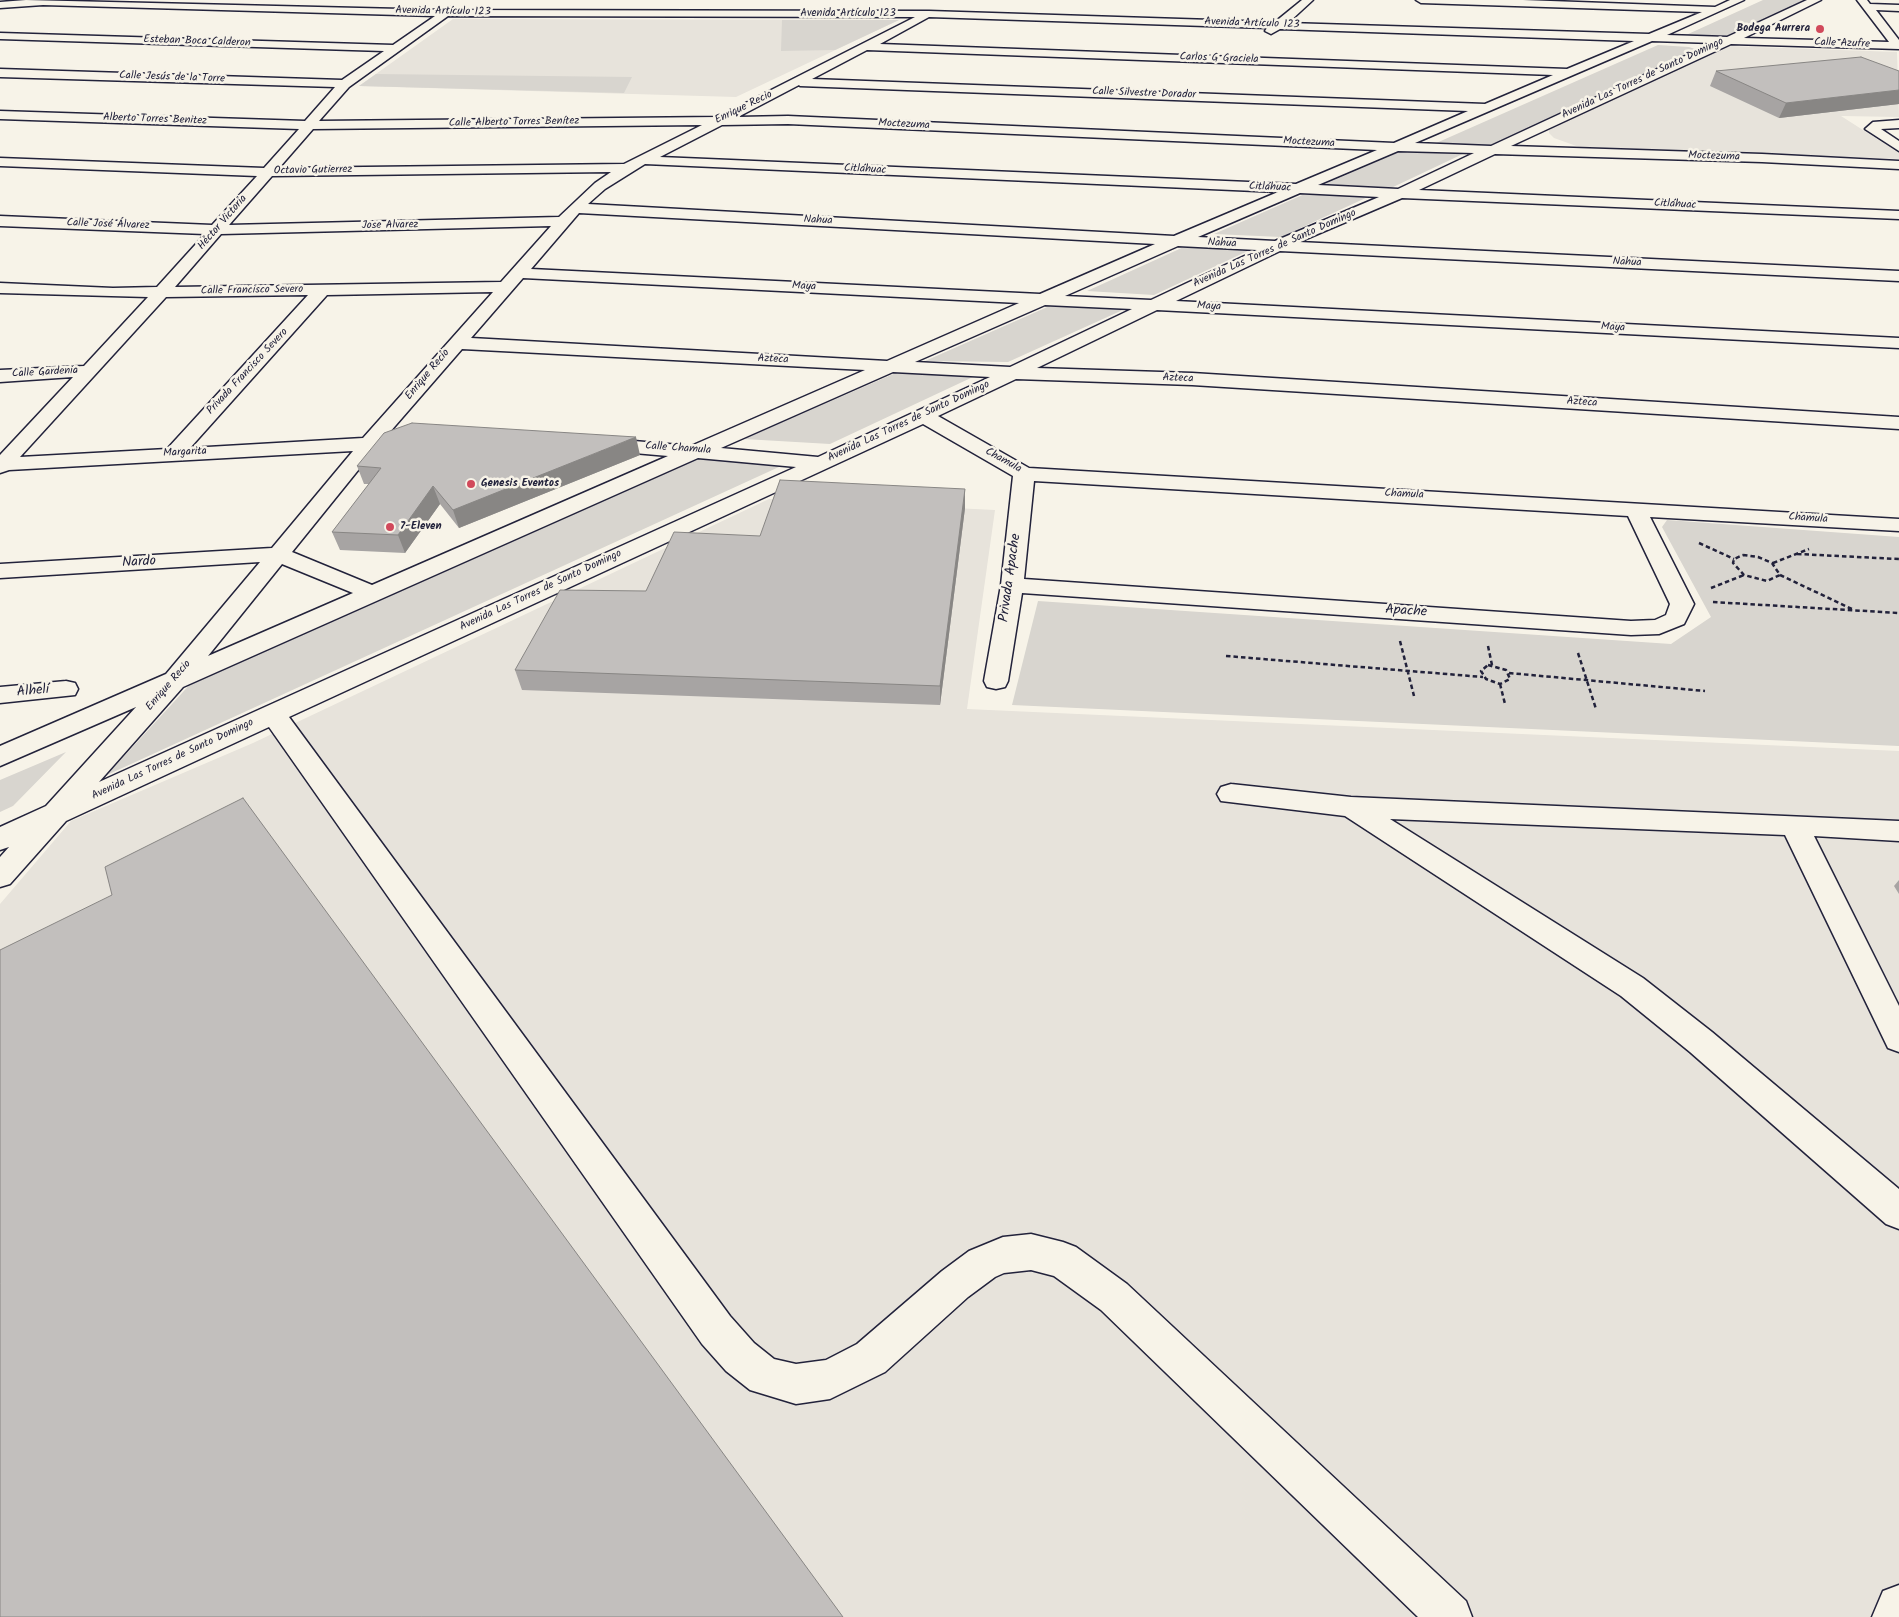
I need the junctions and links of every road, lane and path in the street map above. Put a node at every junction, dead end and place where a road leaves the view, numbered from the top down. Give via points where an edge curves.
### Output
1 (27, 0) edge
2 (463, 0) edge
3 (958, 0) edge
4 (1308, 0) edge
5 (1421, 0) edge
6 (1739, 0) edge
7 (1816, 0) edge
8 (40, 1) edge
9 (1866, 4) edge
10 (0, 5) edge
11 (15, 5) junction
12 (1899, 8) edge
13 (1719, 9) junction
14 (0, 13) edge
15 (445, 13) junction
16 (929, 14) junction
17 (1279, 25) junction
18 (0, 36) edge
19 (1263, 37) dead end
20 (1652, 38) junction
21 (1727, 40) junction
22 (1897, 41) edge
23 (866, 47) junction
24 (394, 48) junction
25 (1248, 48) dead end
26 (1233, 59) junction
27 (1216, 70) dead end
28 (1572, 72) junction
29 (0, 73) edge
30 (797, 82) junction
31 (345, 84) junction
32 (1195, 86) dead end
33 (1181, 95) junction
34 (1490, 108) junction
35 (0, 115) edge
36 (719, 120) junction
37 (1899, 124) edge
38 (309, 125) junction
39 (1546, 125) junction
40 (1398, 147) junction
41 (1899, 147) edge
42 (1490, 150) junction
43 (1584, 153) junction
44 (0, 162) edge
45 (634, 164) junction
46 (1899, 165) edge
47 (268, 172) junction
48 (1298, 189) junction
49 (1400, 193) junction
50 (575, 208) junction
51 (1899, 215) edge
52 (0, 221) edge
53 (563, 222) junction
54 (216, 230) junction
55 (1176, 241) junction
56 (1277, 246) junction
57 (518, 273) junction
58 (1899, 276) edge
59 (505, 287) junction
60 (0, 288) edge
61 (322, 290) junction
62 (162, 292) junction
63 (112, 293) junction
64 (0, 300) edge
65 (1046, 300) junction
66 (1154, 304) junction
67 (456, 343) junction
68 (1899, 343) edge
69 (893, 367) junction
70 (90, 371) junction
71 (1013, 373) junction
72 (0, 376) edge
73 (924, 416) junction
74 (1899, 423) edge
75 (384, 429) junction
76 (403, 430) edge
77 (581, 442) edge
78 (369, 444) junction
79 (699, 451) junction
80 (173, 454) junction
81 (822, 463) junction
82 (1, 465) edge
83 (1024, 474) junction
84 (1635, 509) junction
85 (1899, 525) edge
86 (278, 554) junction
87 (1797, 554) dead end
88 (1899, 559) edge
89 (0, 571) edge
90 (1744, 575) junction
91 (1780, 575) junction
92 (1012, 585) junction
93 (1708, 589) dead end
94 (373, 593) junction
95 (1712, 602) dead end
96 (1856, 610) junction
97 (1899, 613) edge
98 (1399, 636) dead end
99 (1576, 648) dead end
100 (1226, 656) dead end
101 (1408, 670) junction
102 (1509, 673) junction
103 (1483, 677) junction
104 (175, 680) junction
105 (1587, 680) junction
106 (996, 681) dead end
107 (1500, 684) junction
108 (66, 690) dead end
109 (1705, 691) dead end
110 (0, 695) edge
111 (1414, 696) dead end
112 (1505, 704) dead end
113 (1596, 709) dead end
114 (273, 714) junction
115 (0, 757) edge
116 (1231, 794) dead end
117 (1351, 807) junction
118 (55, 814) junction
119 (1794, 825) junction
120 (1899, 831) edge
121 (0, 840) edge
122 (0, 876) edge
123 (1899, 1038) edge
124 (1899, 1212) edge
125 (1899, 1607) edge
126 (1450, 1617) edge
127 (1894, 1617) edge

1 - 11 street
2 - 15 street, Héctor Victoria
3 - 16 street, Enrique Recio
4 - 17 street
5 - 13 street
6 - 13 street
7 - 21 street, Avenida Las Torres de Santo Domingo
8 - 11 street, Avenida Artículo 123
8 - 15 street, Avenida Artículo 123
9 - 12 street
9 - 22 street
10 - 11 street, Avenida Artículo 123
11 - 14 street
13 - 20 street
15 - 16 street, Avenida Artículo 123
15 - 24 street, Héctor Victoria
16 - 17 street, Avenida Artículo 123
16 - 23 street, Enrique Recio
17 - 19 street
17 - 20 street, Avenida Artículo 123
18 - 24 street, Esteban Boca Calderon
20 - 21 street, Avenida Artículo 123
20 - 28 street
21 - 22 street, Calle Azufre
21 - 39 street, Avenida Las Torres de Santo Domingo
23 - 26 street, Carlos G Graciela
23 - 30 street, Enrique Recio
24 - 31 street, Héctor Victoria
25 - 26 street
26 - 27 street
26 - 28 street, Carlos G Graciela
28 - 34 street
29 - 31 street, Calle Jesús de la Torre
30 - 33 street, Calle Silvestre Dorador
30 - 36 street, Enrique Recio
31 - 38 street, Héctor Victoria
32 - 33 street
33 - 34 street, Calle Silvestre Dorador
34 - 40 street
35 - 38 street, Alberto Torres Benitez
36 - 38 street, Calle Alberto Torres Benítez
36 - 40 street, Moctezuma
36 - 45 street, Enrique Recio
37 - 41 street via 1878,124 1872,129
38 - 47 street, Héctor Victoria
39 - 42 street, Avenida Las Torres de Santo Domingo
39 - 43 street via 1545,134 1551,140
40 - 42 street, Moctezuma
40 - 48 street
42 - 43 street, Moctezuma
42 - 49 street, Avenida Las Torres de Santo Domingo
43 - 46 street, Moctezuma
44 - 47 street, Octavio Gutierrez
45 - 47 street, Octavio Gutierrez
45 - 48 street, Citláhuac
45 - 50 street, Enrique Recio via 600,186
47 - 54 street, Héctor Victoria
48 - 49 street, Citláhuac
48 - 55 street
49 - 51 street, Citláhuac
49 - 56 street, Avenida Las Torres de Santo Domingo
50 - 53 street, Enrique Recio
50 - 55 street, Nahua
52 - 54 street, Calle José Álvarez
53 - 54 street, Jose Alvarez
53 - 57 street, Enrique Recio
54 - 62 street, Héctor Victoria
55 - 56 street, Nahua
55 - 65 street
56 - 58 street, Nahua
56 - 66 street, Avenida Las Torres de Santo Domingo
57 - 59 street, Enrique Recio
57 - 65 street, Maya
59 - 61 street, Calle Francisco Severo
59 - 67 street, Enrique Recio
60 - 63 street, Calle Francisco Severo
61 - 62 street, Calle Francisco Severo
61 - 80 street, Privada Francisco Severo
62 - 63 street, Calle Francisco Severo
62 - 70 street, Héctor Victoria
63 - 64 street
65 - 66 street, Maya
65 - 69 street
66 - 68 street, Maya
66 - 71 street, Avenida Las Torres de Santo Domingo
67 - 69 street, Azteca
67 - 75 street, Enrique Recio
69 - 71 street, Azteca
69 - 79 street
70 - 72 street, Calle Gardenia
70 - 82 street, Héctor Victoria
71 - 73 street, Avenida Las Torres de Santo Domingo
71 - 74 street, Azteca via 1192,379
73 - 81 street, Avenida Las Torres de Santo Domingo
73 - 83 street, Chamula
75 - 76 street
75 - 78 street, Enrique Recio
77 - 79 street, Calle Chamula
78 - 80 street, Margarita
78 - 86 street, Enrique Recio
79 - 81 street, Calle Chamula
79 - 94 street
80 - 82 street, Margarita
81 - 114 street, Avenida Las Torres de Santo Domingo
83 - 84 street, Chamula
83 - 92 street, Privada Apache
84 - 85 street, Chamula
84 - 92 street, Apache via 1682,604 1676,619 1659,627
86 - 89 street, Nardo
86 - 94 street
86 - 104 street, Enrique Recio
87 - 88 path
90 - 91 path via 1767,581
90 - 91 path via 1733,563 1743,555 1772,563
90 - 93 path
91 - 96 path
92 - 106 street, Privada Apache
94 - 104 street
95 - 96 path
96 - 97 path
98 - 101 path
99 - 105 path
100 - 101 path
101 - 103 path
101 - 111 path
102 - 103 path via 1488,665 1481,671
102 - 105 path
102 - 107 path via 1510,679
103 - 107 path
104 - 115 street
104 - 118 street, Enrique Recio
105 - 109 path
105 - 113 path
107 - 112 path
108 - 110 street, Alhelí
114 - 118 street, Avenida Las Torres de Santo Domingo
114 - 126 street via 716,1330 740,1357 764,1376 796,1384 830,1379 871,1358 982,1264 1003,1255 1030,1252 1063,1260 1114,1297
116 - 117 street
117 - 119 street
117 - 124 street via 1632,987
118 - 121 street, Avenida Las Torres de Santo Domingo
118 - 122 street, Enrique Recio
119 - 120 street
119 - 123 street
125 - 127 street

